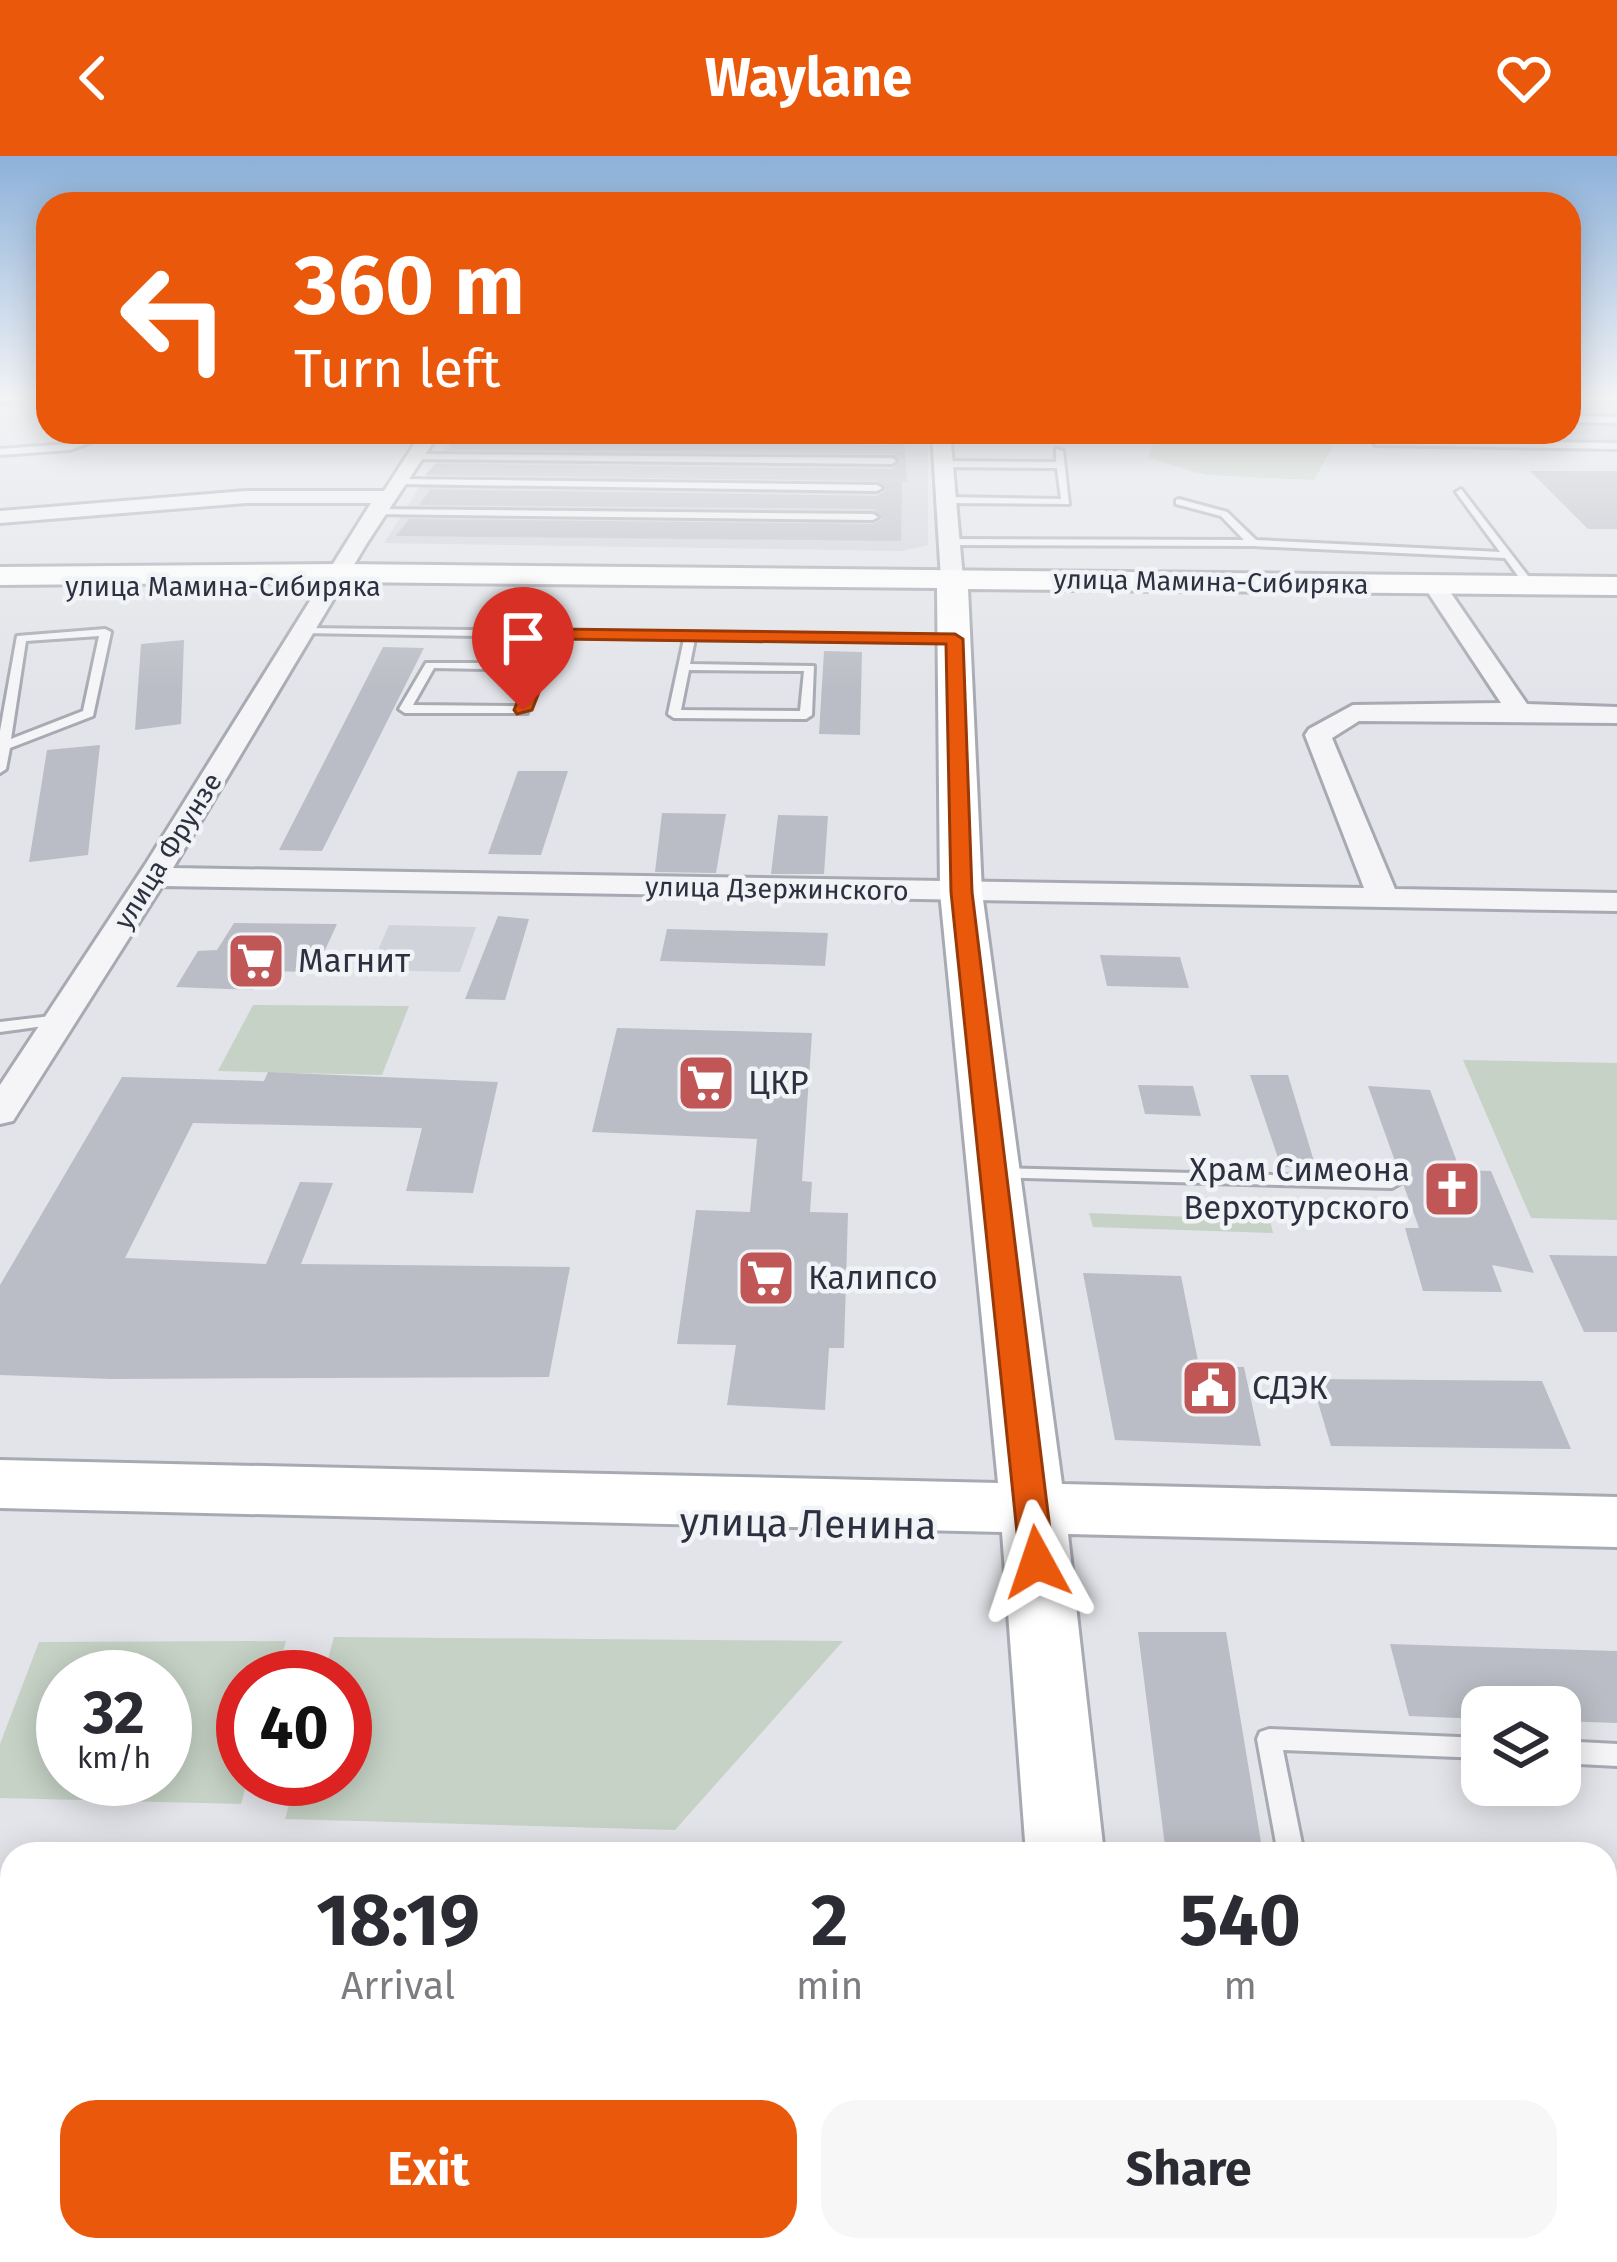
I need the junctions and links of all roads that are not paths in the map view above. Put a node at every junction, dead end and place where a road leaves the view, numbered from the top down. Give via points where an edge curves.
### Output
1 (390, 494) edge
2 (536, 494) edge
3 (945, 494) edge
4 (1065, 494) edge
5 (1463, 494) edge
6 (388, 497) junction
7 (945, 500) junction
8 (1179, 502) dead end
9 (0, 517) edge
10 (873, 517) dead end
11 (1253, 543) junction
12 (1508, 555) junction
13 (951, 560) junction
14 (0, 576) edge
15 (336, 580) junction
16 (1434, 585) junction
17 (1530, 585) junction
18 (1617, 586) edge
19 (0, 589) edge
20 (305, 631) junction
21 (554, 634) junction
22 (690, 636) junction
23 (955, 639) junction
24 (541, 667) junction
25 (684, 667) junction
26 (1519, 711) junction
27 (1617, 715) edge
28 (4, 746) junction
29 (0, 769) edge
30 (153, 877) junction
31 (962, 892) junction
32 (1383, 898) junction
33 (1617, 902) edge
34 (60, 1019) junction
35 (0, 1027) edge
36 (0, 1113) edge
37 (994, 1173) junction
38 (1392, 1183) dead end
39 (0, 1484) edge
40 (0, 1505) edge
41 (1034, 1520) junction
42 (1617, 1522) edge
43 (1617, 1542) edge
44 (1461, 1747) edge
45 (1581, 1753) edge
46 (1617, 1754) edge
47 (1064, 1842) edge
48 (1289, 1842) edge

1 - 6 street, улица Фрунзе
2 - 6 lane
3 - 7 street
4 - 7 lane via 1066,502
5 - 12 lane
6 - 9 street via 246,497
6 - 10 lane
6 - 15 street, улица Фрунзе
7 - 13 street
8 - 11 lane via 1224,514
11 - 12 lane
11 - 13 lane
12 - 17 lane
13 - 15 main road, улица Мамина-Сибиряка via 697,590
13 - 16 main road, улица Мамина-Сибиряка
13 - 23 main road
14 - 15 main road, улица Мамина-Сибиряка
15 - 19 main road, улица Мамина-Сибиряка
15 - 20 street, улица Фрунзе
16 - 17 main road, улица Мамина-Сибиряка
16 - 26 street
17 - 18 main road, улица Мамина-Сибиряка
20 - 21 lane
20 - 30 street, улица Фрунзе
21 - 22 lane
21 - 24 lane
22 - 23 lane
22 - 25 lane
23 - 31 main road
24 - 24 lane via 430,665 405,709 523,710
25 - 25 lane via 810,668 806,716 674,714
26 - 27 street
26 - 32 street via 1353,713 1318,735
28 - 28 lane via 21,638 105,632 89,713
28 - 29 lane
30 - 31 street, улица Дзержинского
30 - 34 street, улица Фрунзе
31 - 32 street, улица Дзержинского
31 - 37 main road
32 - 33 street, улица Дзержинского
34 - 35 lane
34 - 36 street, улица Фрунзе
37 - 38 lane
37 - 41 main road
39 - 41 main road
40 - 41 main road, улица Ленина
41 - 42 main road
41 - 43 main road, улица Ленина
41 - 47 main road
44 - 48 lane via 1269,1739
45 - 46 lane

